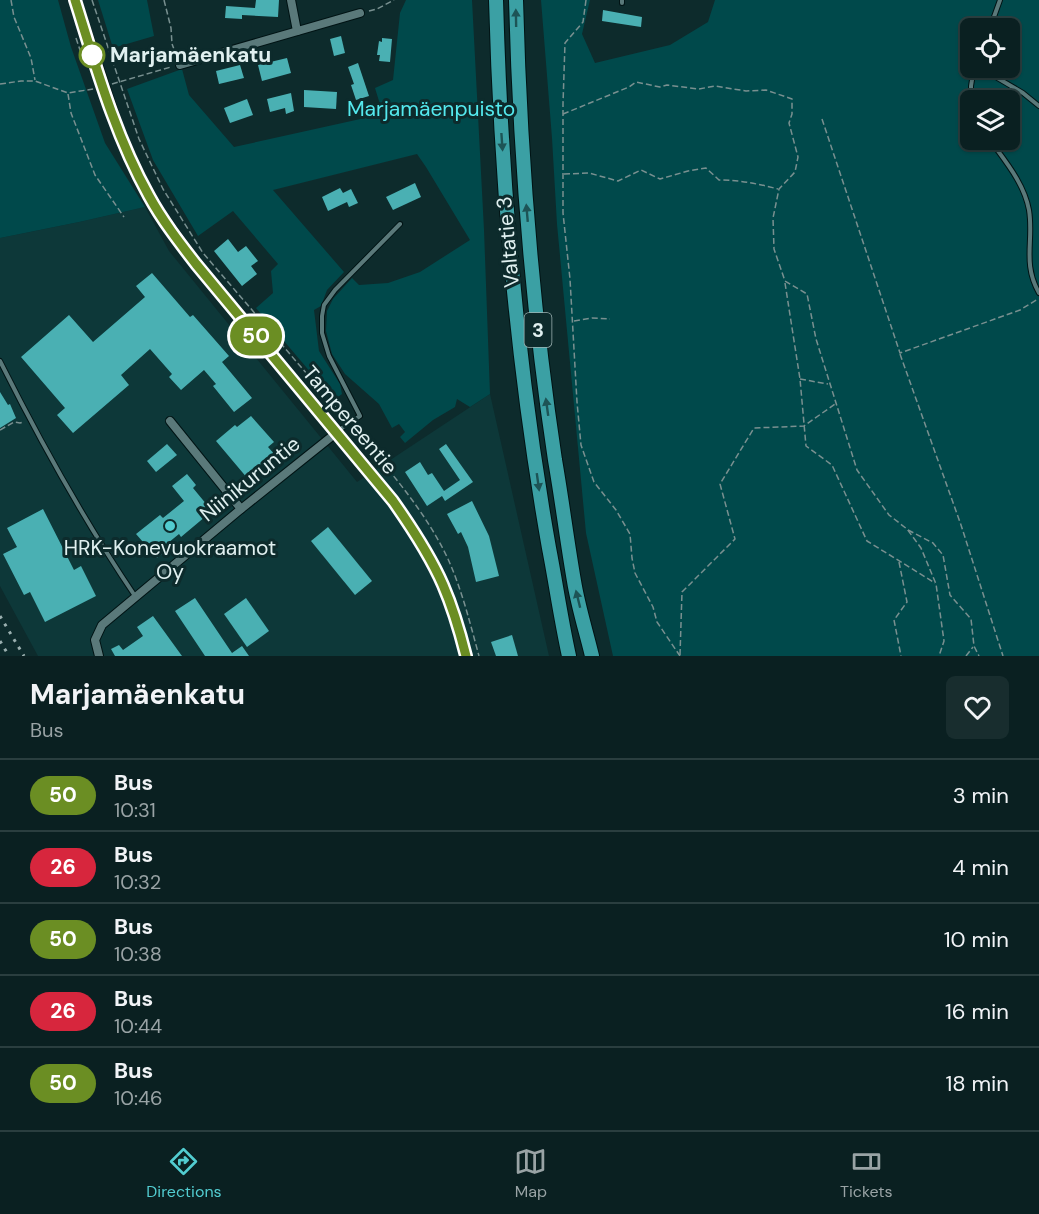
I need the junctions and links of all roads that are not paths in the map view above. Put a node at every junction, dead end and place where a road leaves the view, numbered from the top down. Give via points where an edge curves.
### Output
1 (75, 0) edge
2 (291, 0) edge
3 (496, 0) edge
4 (516, 0) edge
5 (1000, 0) edge
6 (360, 13) road end
7 (994, 18) edge
8 (297, 31) junction
9 (180, 65) road end
10 (997, 78) edge
11 (1039, 106) edge
12 (997, 150) edge
13 (400, 224) dead end
14 (1039, 293) edge
15 (0, 361) edge
16 (170, 421) dead end
17 (336, 433) junction
18 (241, 509) junction
19 (136, 597) junction
20 (99, 656) edge
21 (466, 656) edge
22 (569, 656) edge
23 (592, 656) edge

1 - 17 main road, Tampereentie via 121,138 150,198 196,264
2 - 8 street
3 -> 22 highway, Valtatie 3 / 3 via 505,201 516,320 540,497
23 -> 4 highway, Valtatie 3 / 3 via 574,582 536,318 525,200
5 - 7 lane
6 - 8 street
8 - 9 street
10 - 11 lane
12 - 14 lane via 1016,177 1029,209 1030,273
13 - 17 lane via 324,305 322,333 329,356 360,416
15 - 19 lane via 30,420
16 - 18 street
17 - 18 street, Niinikuruntie
17 - 21 main road, Tampereentie via 393,501 429,556 444,586
18 - 19 street, Niinikuruntie
19 - 20 street, Niinikuruntie via 102,625 95,640

